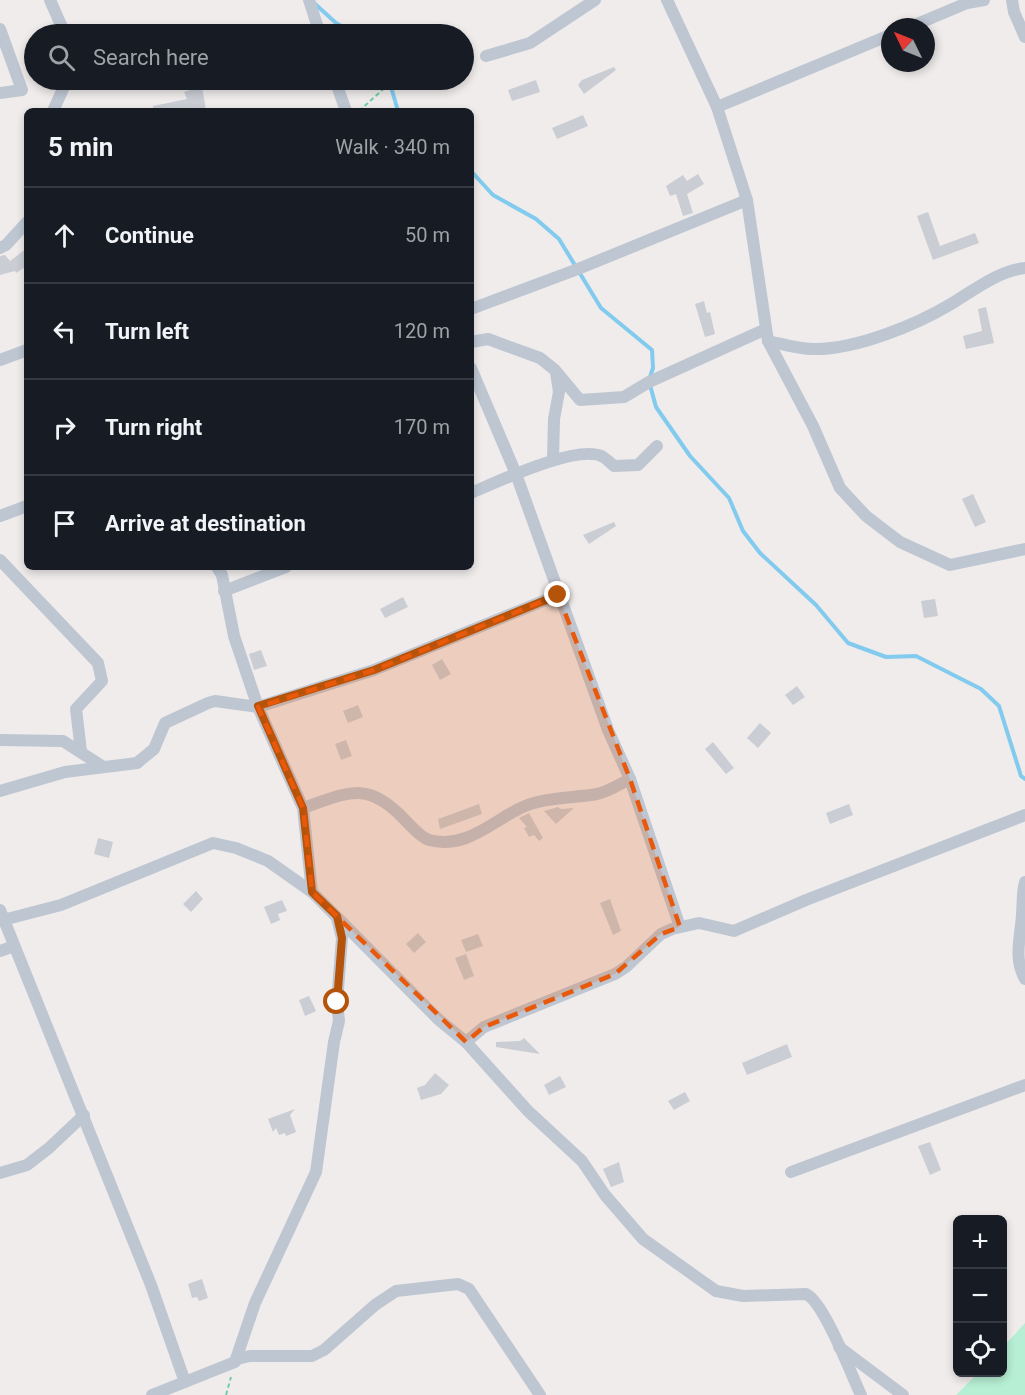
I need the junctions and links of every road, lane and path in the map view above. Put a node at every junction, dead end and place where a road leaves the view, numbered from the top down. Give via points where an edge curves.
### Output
1 (50, 0) edge
2 (309, 0) edge
3 (595, 0) edge
4 (667, 0) edge
5 (984, 0) edge
6 (1006, 0) edge
7 (1013, 6) edge
8 (931, 18) edge
9 (61, 24) edge
10 (317, 24) edge
11 (0, 29) edge
12 (1025, 29) edge
13 (1025, 37) edge
14 (881, 39) edge
15 (486, 56) dead end
16 (62, 90) edge
17 (338, 90) edge
18 (382, 90) edge
19 (0, 93) edge
20 (717, 107) junction
21 (54, 108) edge
22 (345, 108) edge
23 (362, 108) edge
24 (747, 200) junction
25 (24, 225) edge
26 (0, 248) edge
27 (1025, 268) edge
28 (474, 308) edge
29 (767, 335) junction
30 (474, 341) edge
31 (24, 351) edge
32 (0, 360) edge
33 (555, 370) junction
34 (474, 375) edge
35 (657, 446) dead end
36 (553, 460) junction
37 (516, 474) junction
38 (474, 492) edge
39 (24, 507) edge
40 (0, 516) edge
41 (1025, 549) edge
42 (0, 560) edge
43 (219, 570) edge
44 (278, 570) edge
45 (225, 591) junction
46 (558, 595) junction
47 (258, 706) junction
48 (0, 740) edge
49 (81, 751) junction
50 (102, 766) junction
51 (630, 779) junction
52 (0, 791) edge
53 (303, 808) junction
54 (1025, 815) edge
55 (1025, 882) edge
56 (312, 892) junction
57 (2, 915) edge
58 (337, 916) junction
59 (680, 927) junction
60 (14, 946) junction
61 (0, 951) edge
62 (1025, 979) edge
63 (466, 1042) junction
64 (1025, 1085) edge
65 (84, 1114) junction
66 (791, 1172) dead end
67 (0, 1173) edge
68 (838, 1346) junction
69 (236, 1361) junction
70 (185, 1382) junction
71 (152, 1395) edge
72 (226, 1395) edge
73 (540, 1395) edge
74 (861, 1395) edge
75 (903, 1395) edge

1 - 9 street
2 - 10 street
3 - 15 street via 530,42
4 - 20 street
5 - 8 street
6 - 7 street
7 - 12 street
7 - 13 street
11 - 19 street via 22,90
14 - 20 street
16 - 21 street
17 - 22 street
18 - 23 path
20 - 24 street
24 - 28 street
24 - 29 street
25 - 26 street
27 - 29 street via 987,281 905,326 860,342 813,349
29 - 33 street via 649,382 624,397 580,400
29 - 41 street via 840,488 866,516 900,542 950,565
30 - 33 street via 488,339 540,358
31 - 32 street
33 - 36 street via 560,392 554,419
34 - 37 street
35 - 36 street via 638,465 614,466 602,456
36 - 37 street
37 - 38 street
37 - 46 street
39 - 40 street
42 - 49 street via 98,663 102,681 76,710
43 - 45 street
44 - 45 street
45 - 47 street via 234,636
46 - 47 street via 374,670
46 - 51 street
47 - 50 street via 215,701 199,706 165,723 154,749 142,760
47 - 53 street
48 - 49 street via 63,741
49 - 50 street
50 - 52 street via 64,772
51 - 53 street via 600,793 528,805 480,834 449,841 428,840 388,801 372,795 346,793
51 - 59 street
53 - 56 street
54 - 59 street via 734,931 699,923
55 - 62 street via 1018,943 1020,971
56 - 57 street via 268,861 213,843 62,904
56 - 58 street
57 - 60 street
58 - 63 street via 438,1019
58 - 69 street via 342,938 339,1021 316,1172 255,1303
59 - 63 street via 661,934 615,974 484,1027
60 - 61 street
60 - 65 street
63 - 68 street via 528,1111 582,1161 605,1195 644,1239 716,1291 743,1296 812,1297
64 - 66 street
65 - 67 street via 27,1165
65 - 70 street
68 - 74 street
68 - 75 street
69 - 70 street
69 - 72 path
69 - 73 street via 250,1356 312,1356 396,1291 458,1284 469,1289
70 - 71 street

